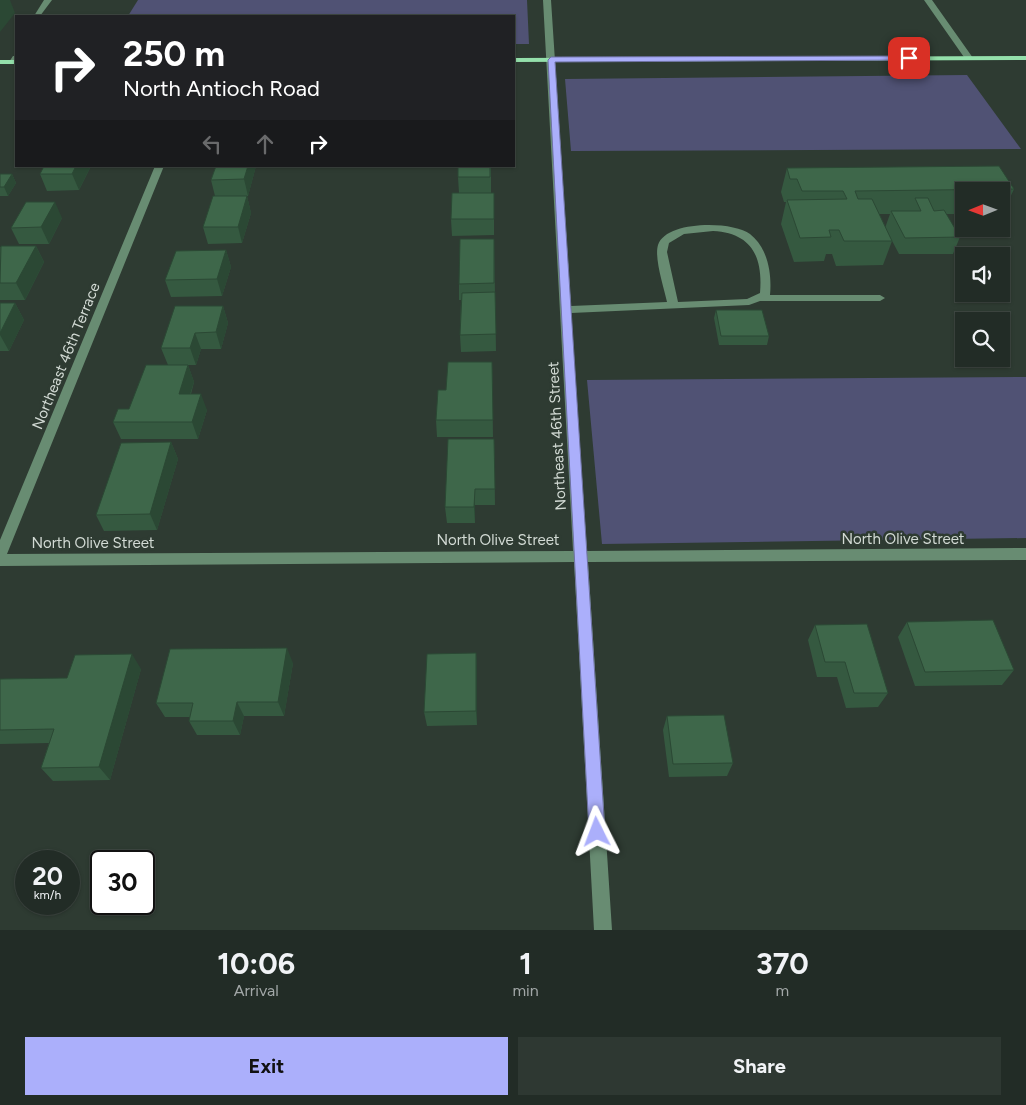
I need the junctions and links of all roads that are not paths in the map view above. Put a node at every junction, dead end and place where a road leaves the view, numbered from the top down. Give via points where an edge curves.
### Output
1 (48, 0) edge
2 (547, 0) edge
3 (928, 0) edge
4 (37, 15) edge
5 (969, 58) junction
6 (1026, 58) edge
7 (15, 60) edge
8 (515, 60) edge
9 (551, 60) junction
10 (0, 62) edge
11 (160, 167) edge
12 (758, 298) junction
13 (880, 298) dead end
14 (673, 305) junction
15 (566, 310) junction
16 (1026, 554) edge
17 (581, 556) junction
18 (0, 558) edge
19 (603, 930) edge

1 - 4 street
2 - 9 street, Northeast 46th Street
3 - 5 street
5 - 6 main road
5 - 9 main road
7 - 10 main road
8 - 9 main road
9 - 15 street, Northeast 46th Street
11 - 18 street, Northeast 46th Terrace
12 - 13 street
12 - 14 street via 749,302
12 - 14 street via 766,295 767,282 756,245 740,232 687,230 669,236 662,252
14 - 15 street
15 - 17 street, Northeast 46th Street
16 - 17 street, North Olive Street
17 - 18 street, North Olive Street
17 - 19 street, Northeast 46th Street

